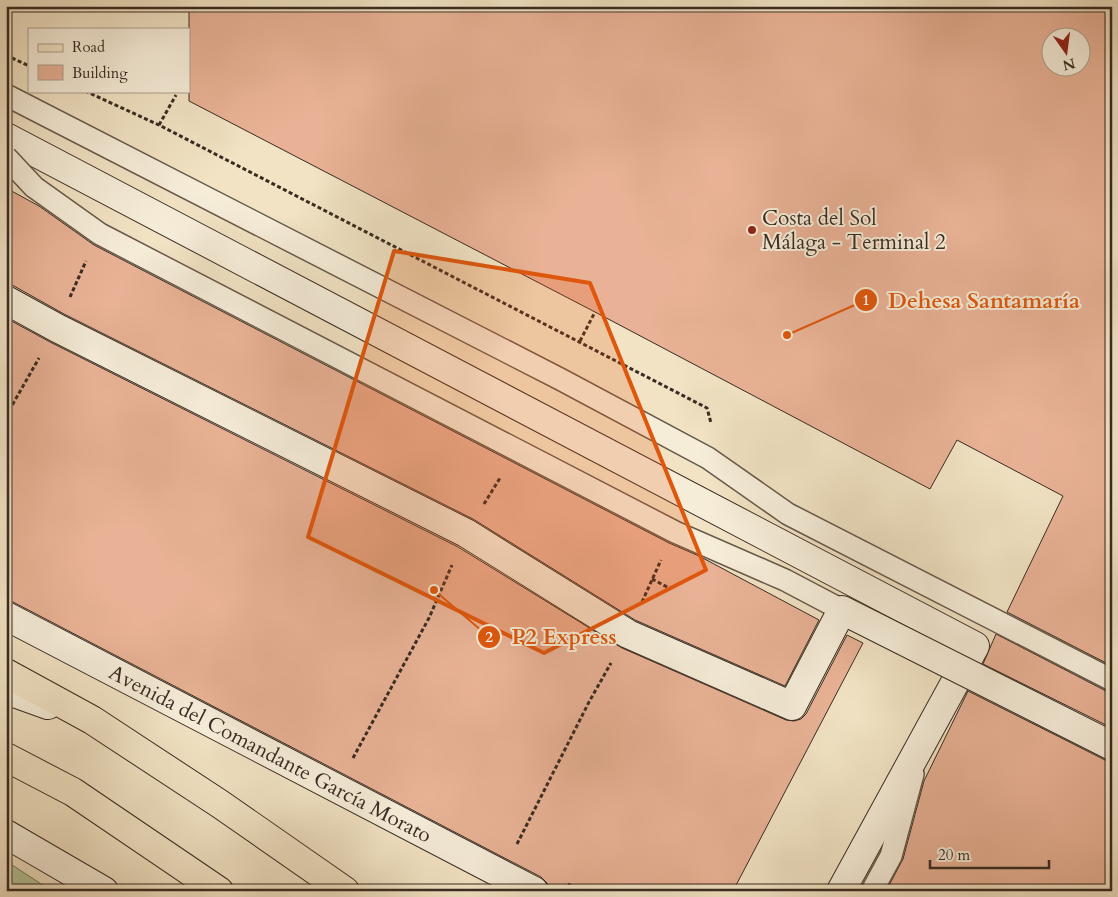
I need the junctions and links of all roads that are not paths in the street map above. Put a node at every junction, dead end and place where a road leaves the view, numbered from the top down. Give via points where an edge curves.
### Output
1 (6, 95) edge
2 (6, 137) edge
3 (6, 157) edge
4 (6, 300) edge
5 (842, 610) junction
6 (6, 616) edge
7 (6, 673) edge
8 (1112, 680) edge
9 (6, 690) edge
10 (92, 720) junction
11 (922, 742) junction
12 (1112, 746) edge
13 (6, 757) edge
14 (6, 834) edge
15 (104, 891) edge
16 (219, 891) edge
17 (345, 891) edge
18 (534, 891) edge
19 (841, 891) edge
20 (872, 891) edge

1 - 8 lane via 578,388 708,458 788,514
2 - 11 street via 974,646
3 - 5 lane, bridge via 34,188 100,234 675,532 785,580
4 - 5 street, bridge via 466,533 628,634 792,706
5 - 12 street, bridge
6 - 18 street, Avenida del Comandante García Morato
7 - 10 main road
9 - 10 street
10 - 17 main road
11 - 19 street
11 - 20 lane via 890,856
13 - 16 main road via 73,792
14 - 15 street

